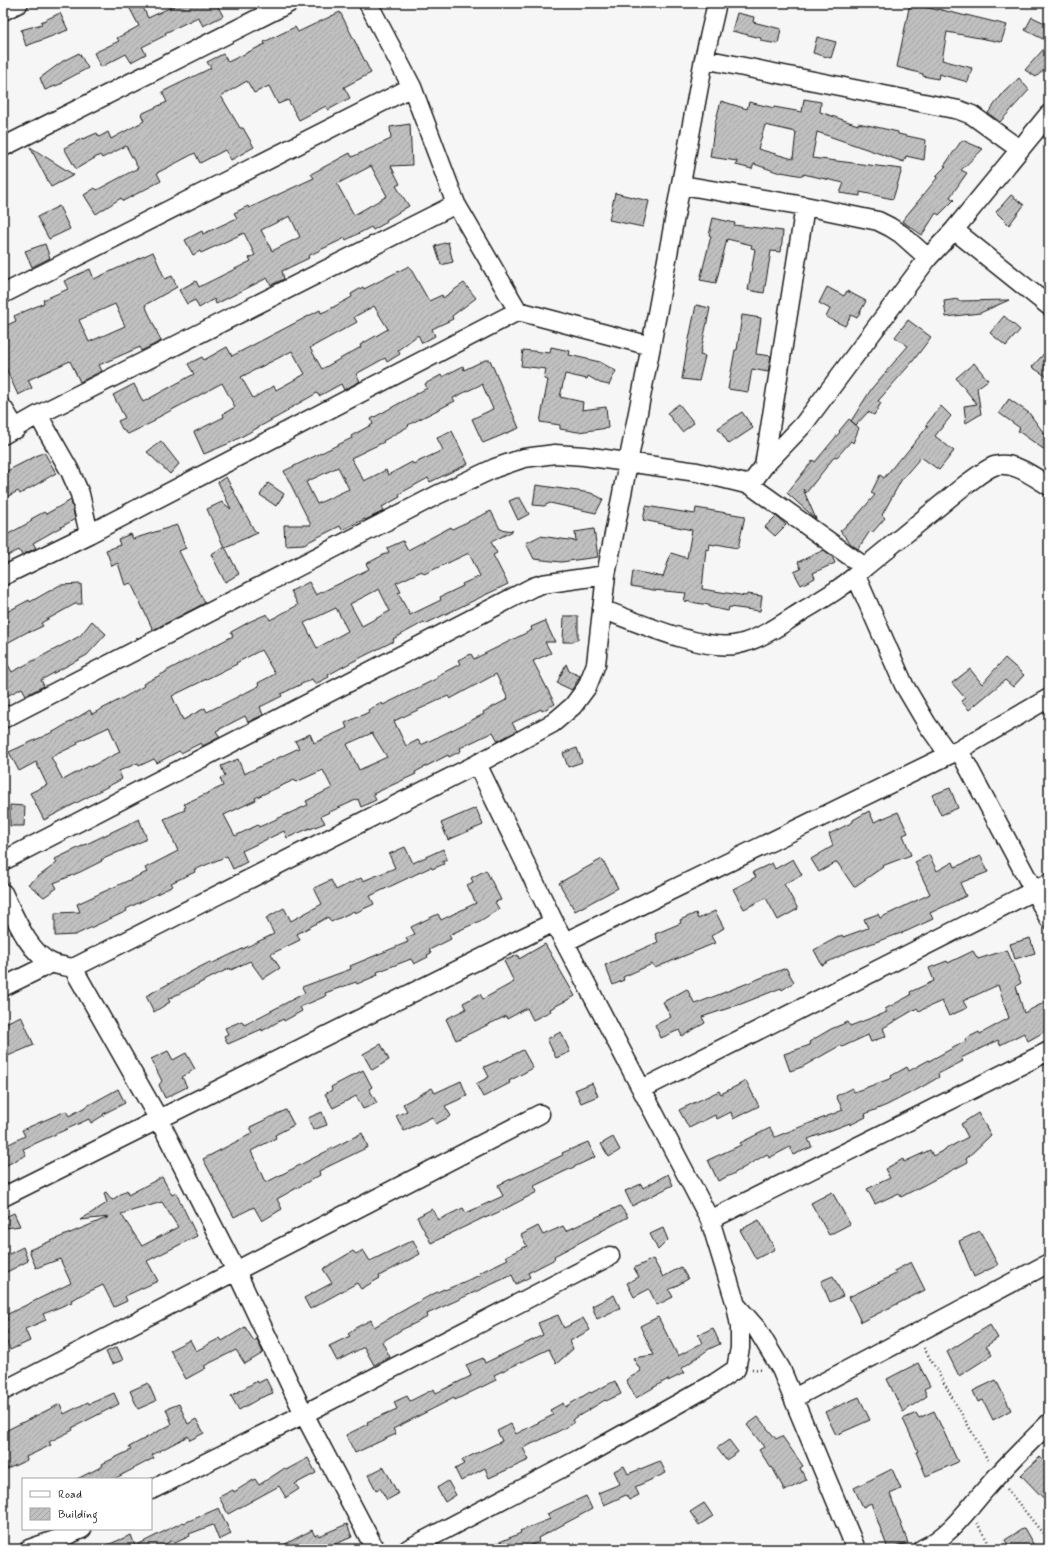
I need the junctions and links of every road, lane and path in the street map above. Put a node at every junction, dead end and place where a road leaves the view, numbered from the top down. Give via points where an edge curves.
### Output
1 (19, 3) edge
2 (289, 3) edge
3 (368, 3) edge
4 (717, 3) edge
5 (3, 11) edge
6 (704, 59) junction
7 (412, 87) junction
8 (1049, 114) edge
9 (3, 147) edge
10 (1020, 149) junction
11 (682, 185) junction
12 (456, 204) junction
13 (805, 206) junction
14 (954, 230) junction
15 (928, 258) junction
16 (3, 294) edge
17 (1049, 306) edge
18 (518, 311) junction
19 (652, 346) junction
20 (3, 408) edge
21 (38, 415) junction
22 (9, 432) edge
23 (628, 462) junction
24 (764, 466) junction
25 (750, 485) junction
26 (1049, 486) edge
27 (89, 534) junction
28 (860, 571) junction
29 (606, 575) junction
30 (3, 576) edge
31 (602, 609) junction
32 (1049, 698) edge
33 (3, 719) edge
34 (954, 752) junction
35 (477, 764) junction
36 (3, 861) edge
37 (1049, 883) edge
38 (1033, 891) junction
39 (3, 893) edge
40 (1049, 919) edge
41 (554, 922) junction
42 (565, 942) junction
43 (52, 963) junction
44 (73, 968) junction
45 (3, 987) edge
46 (1049, 1051) edge
47 (642, 1089) junction
48 (540, 1114) dead end
49 (158, 1118) junction
50 (3, 1197) edge
51 (710, 1220) junction
52 (610, 1256) dead end
53 (1049, 1263) edge
54 (236, 1271) junction
55 (736, 1305) junction
56 (916, 1334) junction
57 (736, 1369) junction
58 (781, 1369) junction
59 (3, 1391) edge
60 (794, 1398) junction
61 (304, 1414) junction
62 (1049, 1423) edge
63 (997, 1476) junction
64 (152, 1490) edge
65 (969, 1509) junction
66 (79, 1530) edge
67 (1049, 1541) edge
68 (29, 1549) edge
69 (374, 1549) edge
70 (408, 1549) edge
71 (856, 1549) edge
72 (922, 1549) edge
73 (992, 1549) edge

1 - 5 street
2 - 9 street
3 - 7 street
4 - 6 street
6 - 10 street via 959,110 972,115
6 - 11 street
7 - 12 street
7 - 16 street
8 - 10 street
10 - 14 street
11 - 13 street
11 - 19 street
12 - 18 street
12 - 21 street
13 - 15 street via 878,221 901,234
13 - 24 street
14 - 15 street
14 - 17 street
15 - 24 street via 803,425
18 - 19 street
18 - 27 street
19 - 23 street
20 - 22 street
21 - 22 street
21 - 27 street via 80,494
23 - 25 street via 698,472
23 - 29 street
23 - 33 street via 555,454 524,458 495,468 437,495
24 - 25 street
25 - 28 street
26 - 28 street via 1010,466 995,466 965,485
27 - 30 street
28 - 31 street via 791,618 738,645 713,644 664,633
28 - 34 street via 904,685 927,724
29 - 31 street
29 - 36 street via 533,587
31 - 35 street via 596,664 587,687 572,706 553,723
32 - 34 street
34 - 38 street
34 - 42 street
35 - 41 street
35 - 44 street
37 - 38 street
38 - 40 street
38 - 47 street
39 - 43 street via 30,945 39,955
41 - 42 street
41 - 49 street
42 - 47 street
43 - 44 street
43 - 45 street
44 - 49 street
46 - 51 street
47 - 51 street
48 - 54 street
49 - 50 street
49 - 54 street
51 - 55 street
52 - 61 street
53 - 56 street
54 - 59 street
54 - 61 street
55 - 57 street via 740,1326 740,1348
55 - 58 street via 757,1329
56 - 60 street
56 - 63 path
57 - 58 path
57 - 70 street via 715,1384 586,1455
58 - 60 street
60 - 71 street
61 - 64 street
61 - 69 street
62 - 63 street
63 - 65 street
63 - 67 path
65 - 72 street via 933,1544
65 - 73 path
66 - 68 street

